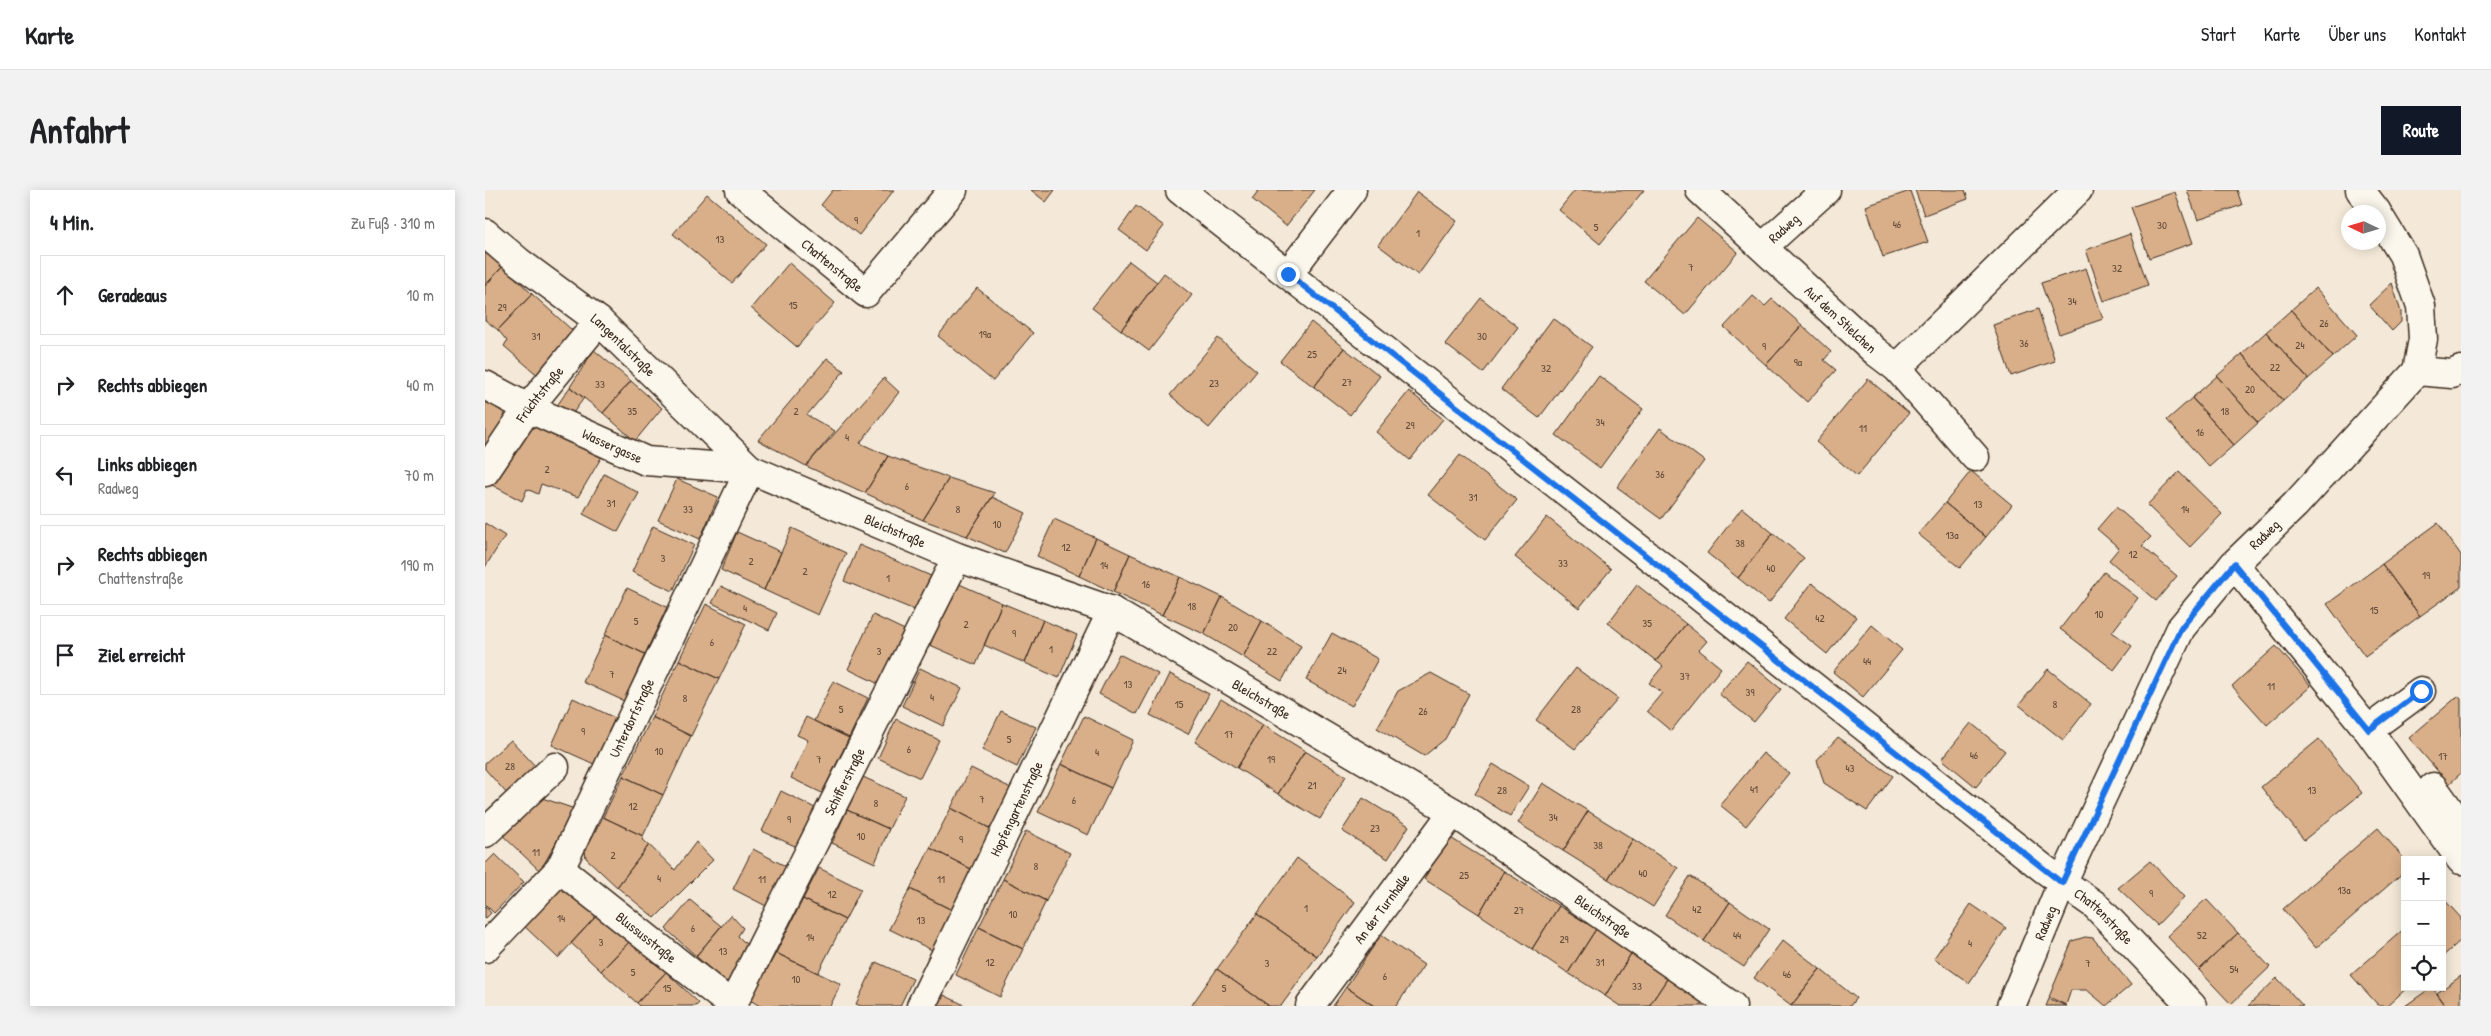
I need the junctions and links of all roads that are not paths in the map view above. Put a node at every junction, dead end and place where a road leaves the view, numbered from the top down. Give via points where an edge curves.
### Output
1 (740, 190) edge
2 (953, 190) edge
3 (1180, 190) edge
4 (1352, 190) edge
5 (1700, 190) edge
6 (1826, 190) edge
7 (2078, 190) edge
8 (2360, 190) edge
9 (2371, 205) edge
10 (2386, 227) edge
11 (485, 233) edge
12 (1763, 247) junction
13 (1288, 274) junction
14 (599, 321) junction
15 (1897, 368) junction
16 (2461, 370) edge
17 (2417, 371) junction
18 (485, 385) edge
19 (528, 408) junction
20 (1975, 457) dead end
21 (750, 468) junction
22 (485, 472) edge
23 (957, 557) junction
24 (2234, 564) junction
25 (1112, 611) junction
26 (2421, 691) dead end
27 (2376, 724) junction
28 (555, 767) dead end
29 (1453, 812) junction
30 (2461, 826) edge
31 (485, 833) edge
32 (2461, 860) edge
33 (560, 869) junction
34 (2062, 883) junction
35 (485, 948) edge
36 (732, 1006) edge
37 (921, 1006) edge
38 (1310, 1006) edge
39 (1732, 1006) edge
40 (2011, 1006) edge
41 (2192, 1006) edge

1 - 2 street, Chattenstraße via 866,293
3 - 13 street, Chattenstraße
4 - 13 street
5 - 12 street, Auf dem Stielchen
6 - 12 street, Radweg
7 - 15 street
8 - 9 street
10 - 17 street via 2403,255 2421,306 2423,339
11 - 14 street, Langentalstraße
12 - 15 street, Auf dem Stielchen
13 - 34 street, Chattenstraße
14 - 19 street, Früchtstraße
14 - 21 street, Langentalstraße
15 - 20 street, Auf dem Stielchen
16 - 17 street via 2451,374
17 - 24 street, Radweg via 2295,505
18 - 19 street, Wassergasse
19 - 21 street, Wassergasse via 646,461
19 - 22 street, Früchtstraße
21 - 23 street, Bleichstraße
21 - 33 street, Unterdorfstraße
23 - 25 street, Bleichstraße
23 - 36 street, Schifferstraße
24 - 27 street
24 - 34 street, Radweg via 2181,628
25 - 29 street, Bleichstraße
25 - 37 street, Hopfengartenstraße
26 - 27 street
27 - 30 street
27 - 32 street
28 - 31 street
29 - 38 street, An der Turnhalle
29 - 39 street, Bleichstraße
33 - 35 street, Unterdorfstraße
33 - 36 street, Blussusstraße
34 - 40 street, Radweg
34 - 41 street, Chattenstraße via 2095,905

